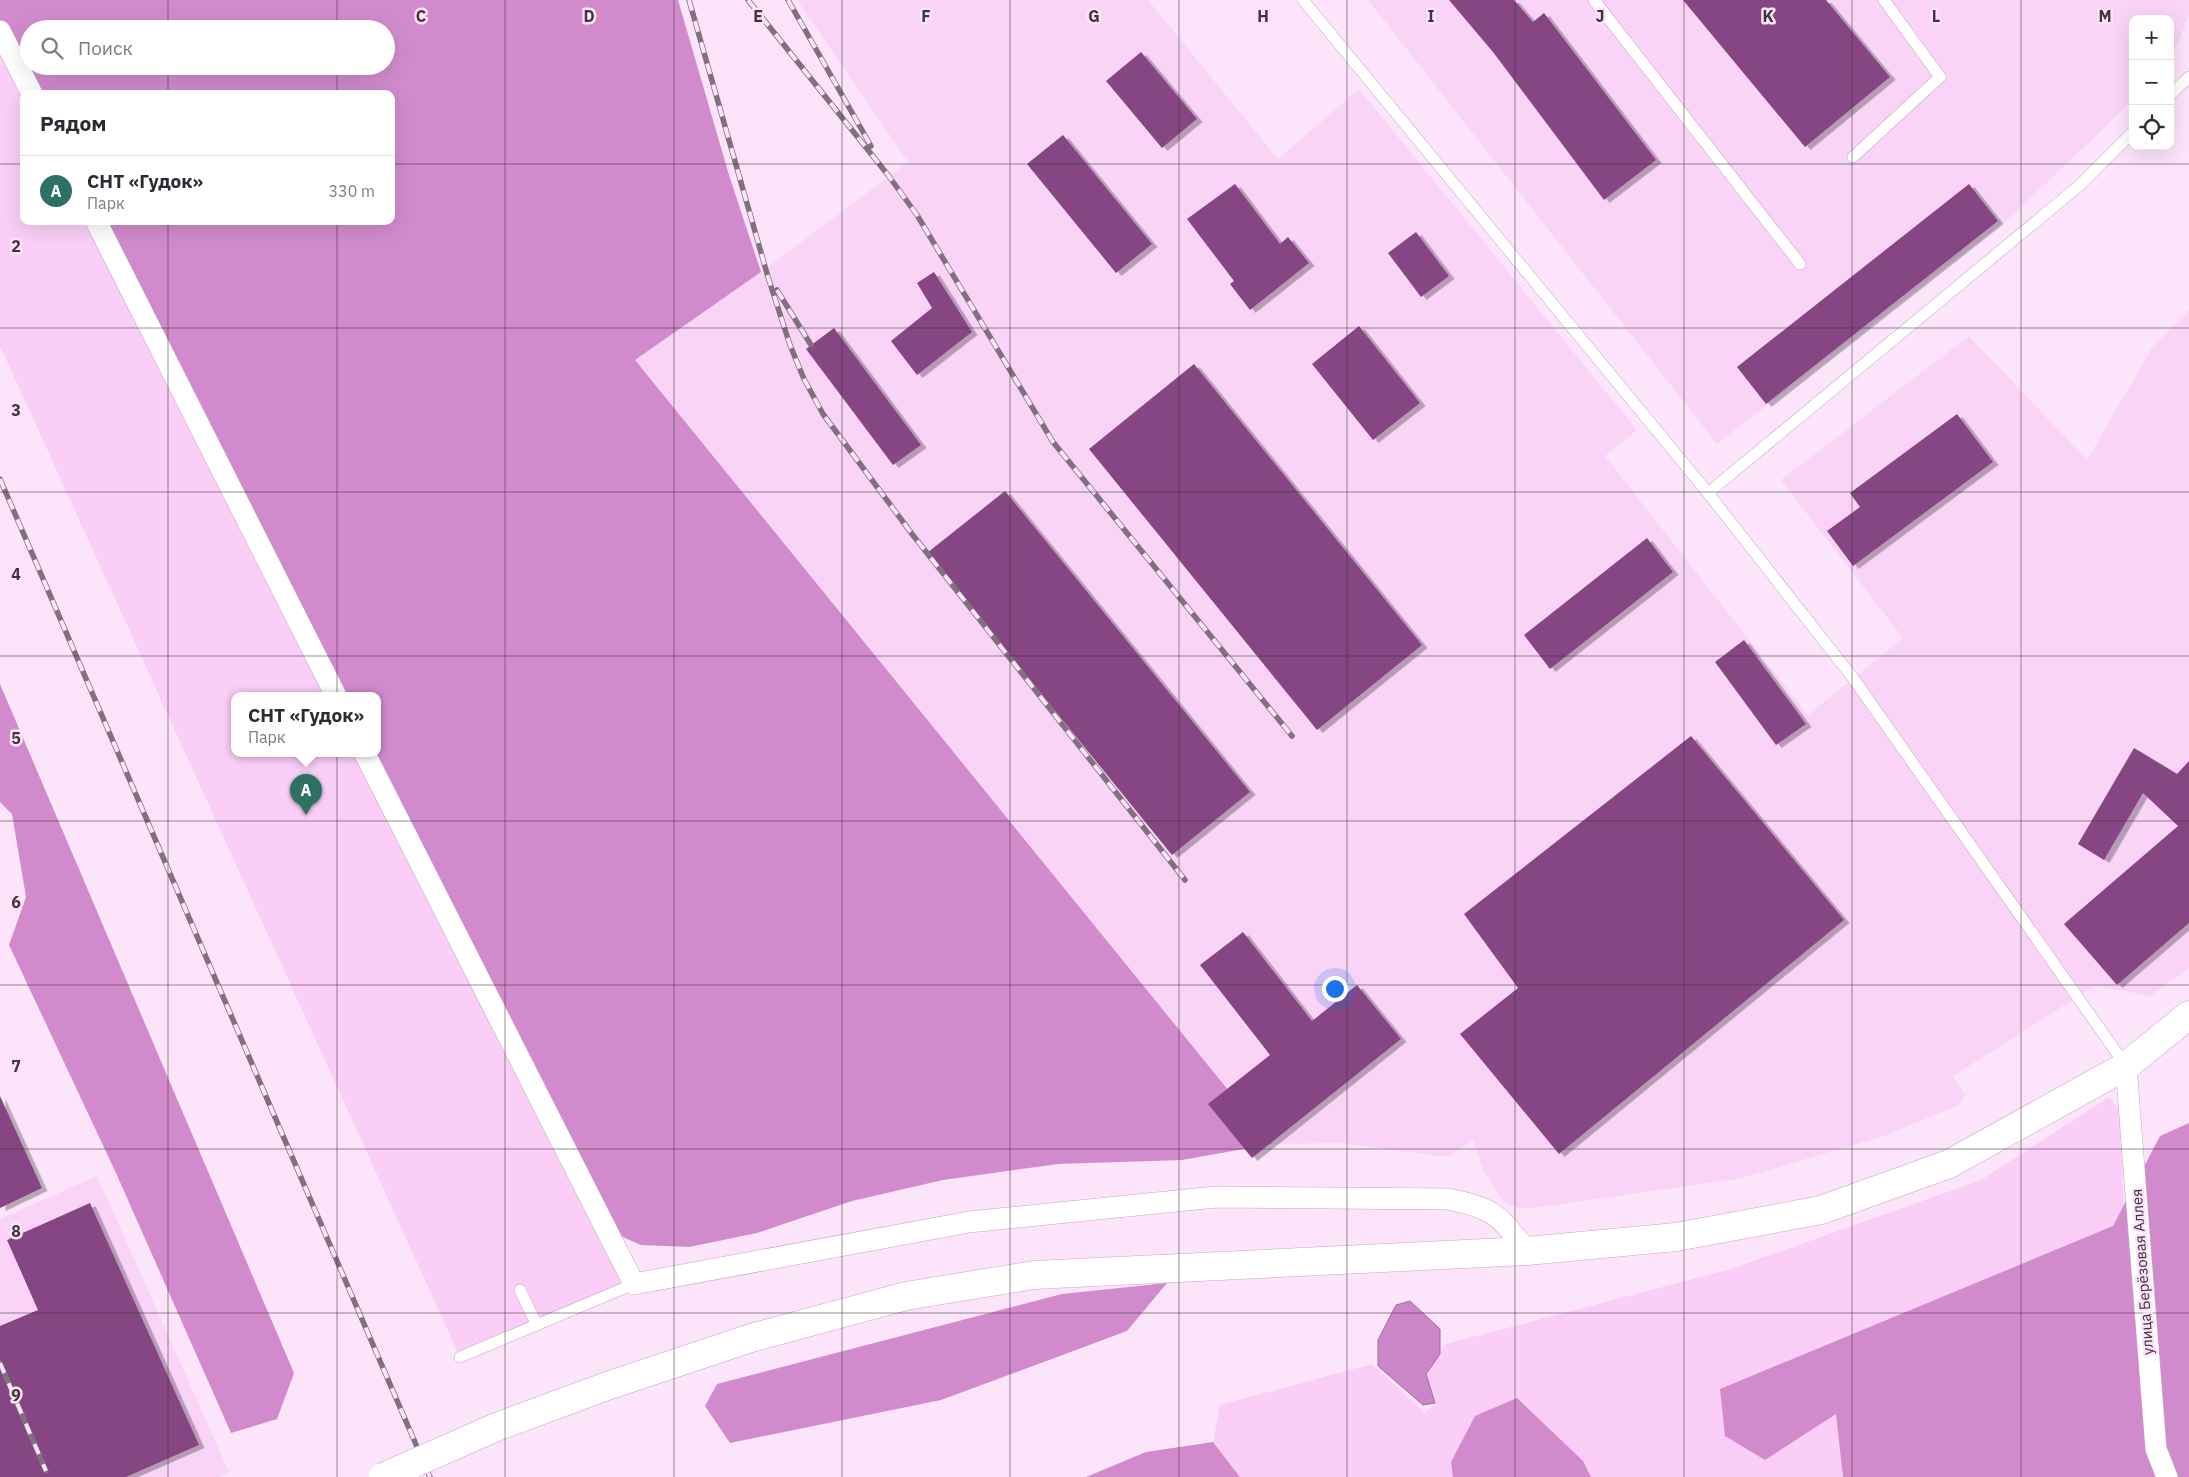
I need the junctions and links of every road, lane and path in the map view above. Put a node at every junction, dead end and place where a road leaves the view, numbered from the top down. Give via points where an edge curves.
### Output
1 (1303, 0) edge
2 (1594, 0) edge
3 (1884, 0) edge
4 (0, 31) edge
5 (20, 70) edge
6 (22, 75) edge
7 (2189, 77) edge
8 (30, 90) edge
9 (2174, 91) edge
10 (2129, 136) edge
11 (1853, 157) dead end
12 (98, 225) edge
13 (1800, 264) dead end
14 (1708, 493) junction
15 (334, 692) edge
16 (367, 757) edge
17 (2189, 1015) edge
18 (2126, 1066) junction
19 (1527, 1250) junction
20 (634, 1284) junction
21 (520, 1290) dead end
22 (537, 1325) junction
23 (460, 1357) dead end
24 (384, 1477) edge
25 (2167, 1477) edge

1 - 14 lane
2 - 13 lane
3 - 11 lane via 1940,77
4 - 5 street
6 - 8 street
7 - 9 lane
10 - 14 lane via 2080,185
12 - 15 street
14 - 18 lane via 1853,678
16 - 20 street
17 - 18 street
18 - 19 street via 1948,1164 1821,1210 1676,1237
18 - 25 street, улица Берёзовая Аллея via 2156,1449
19 - 20 street via 1500,1216 1480,1206 1448,1199 1216,1197 969,1222
19 - 24 street, bridge via 1034,1275 906,1296 751,1338 607,1386 494,1428
20 - 22 lane
21 - 22 lane
22 - 23 lane

